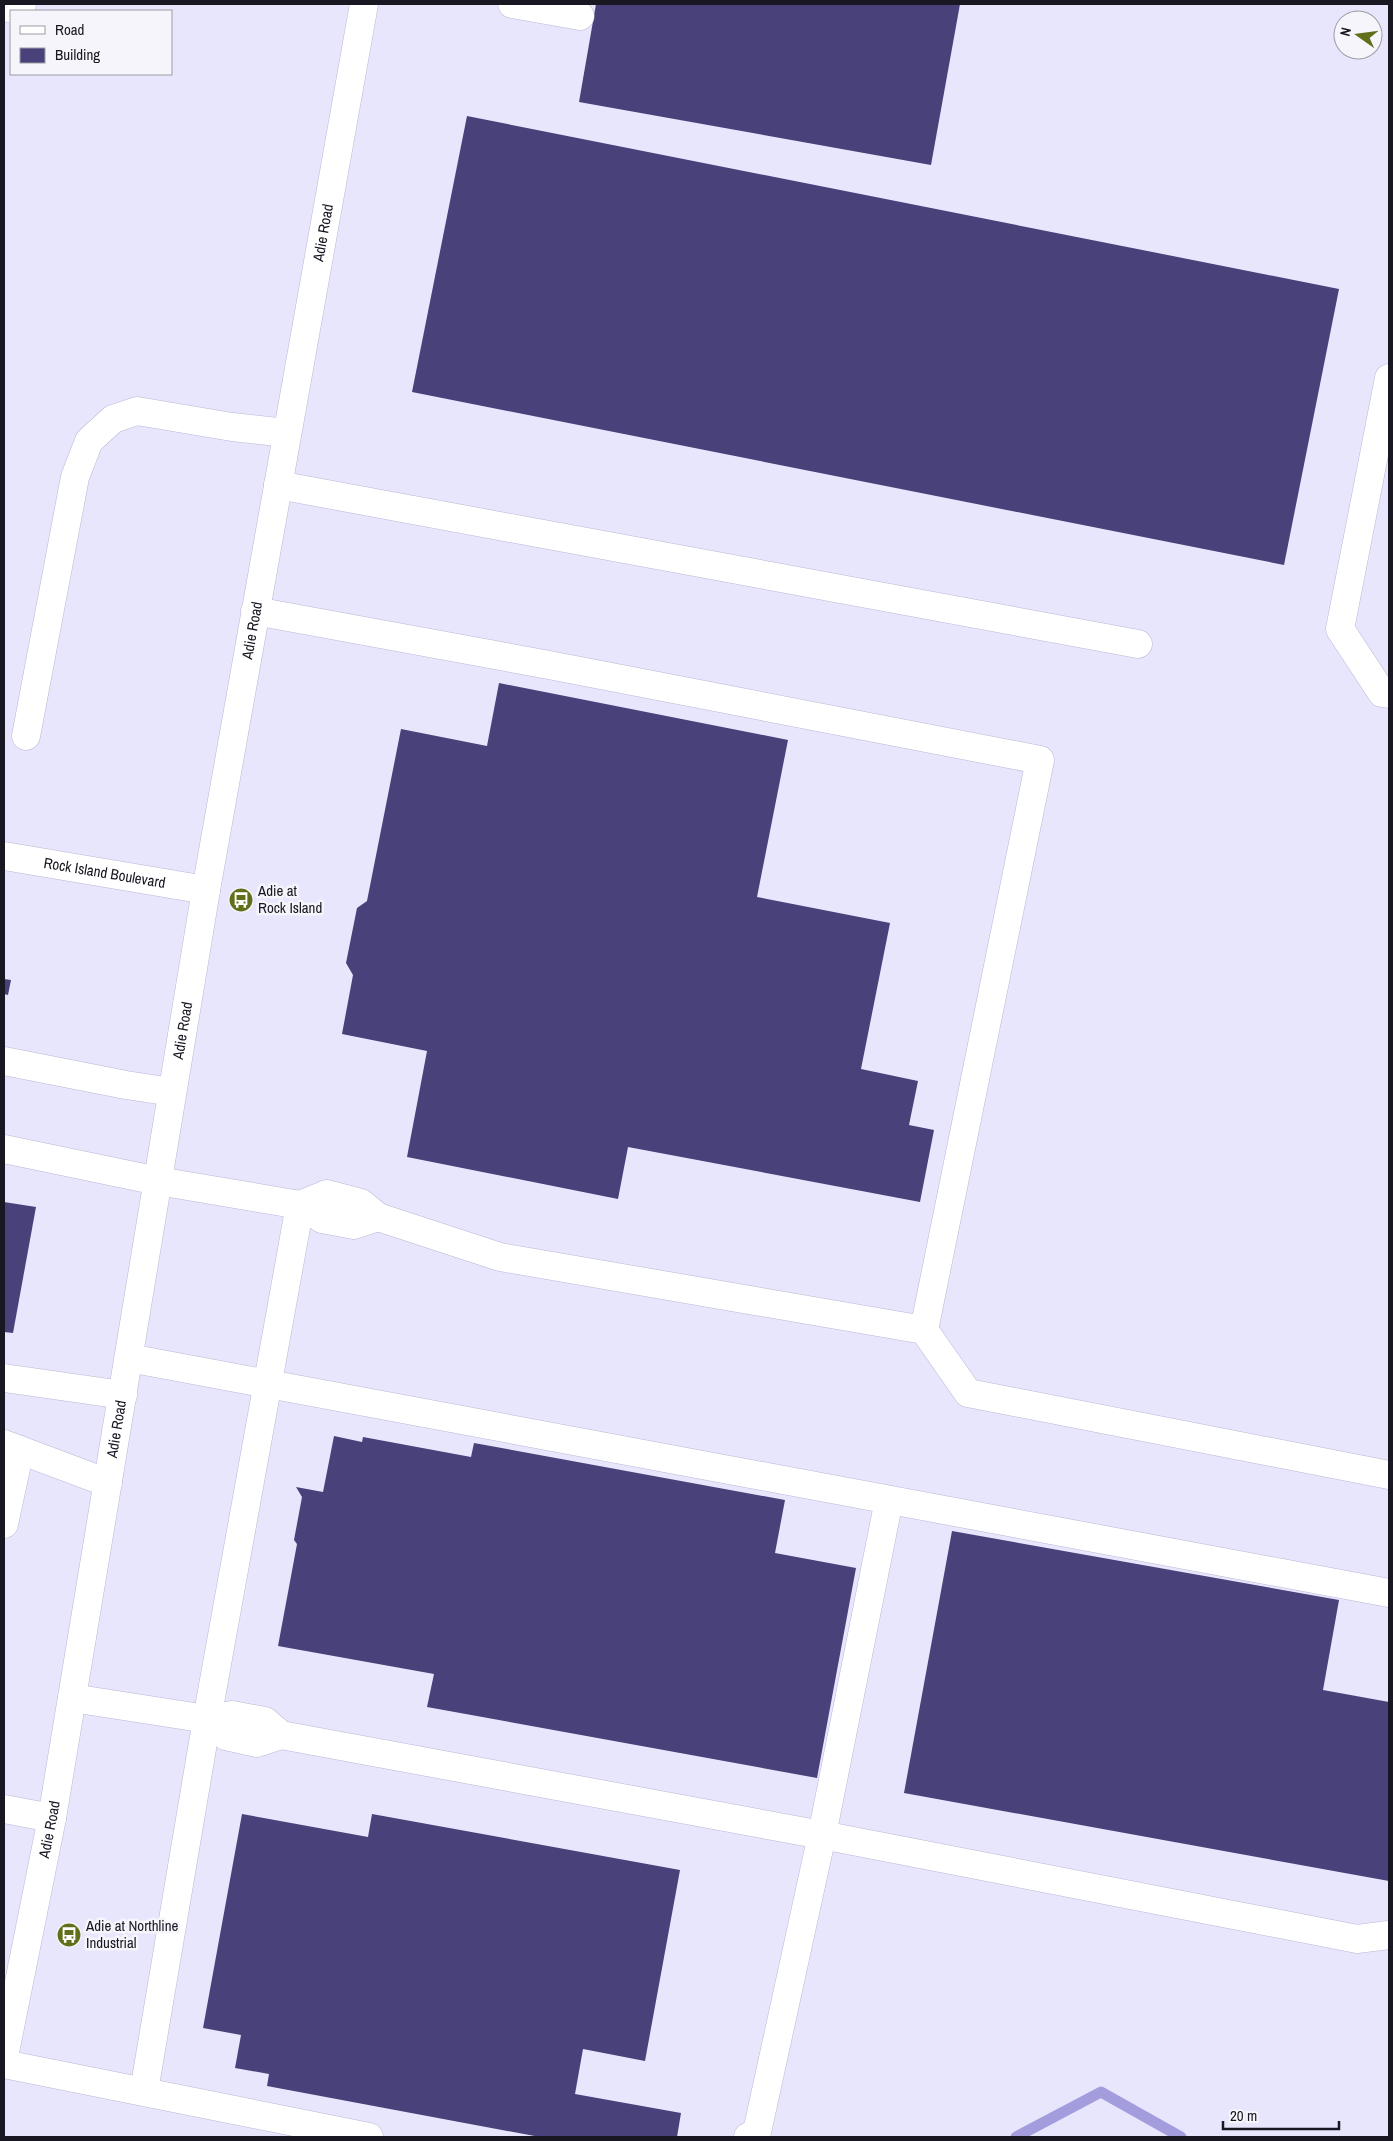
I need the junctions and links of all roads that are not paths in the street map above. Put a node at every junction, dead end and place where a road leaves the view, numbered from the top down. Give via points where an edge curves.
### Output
1 (22, 4) edge
2 (364, 4) edge
3 (512, 4) edge
4 (4, 7) edge
5 (580, 16) dead end
6 (1389, 378) edge
7 (287, 432) junction
8 (278, 485) junction
9 (256, 611) junction
10 (1138, 644) dead end
11 (1389, 694) edge
12 (26, 736) dead end
13 (4, 856) edge
14 (206, 890) junction
15 (4, 1061) edge
16 (172, 1092) junction
17 (4, 1149) edge
18 (158, 1181) junction
19 (300, 1205) junction
20 (924, 1330) junction
21 (128, 1358) junction
22 (4, 1378) edge
23 (266, 1384) junction
24 (123, 1395) junction
25 (12, 1447) edge
26 (1389, 1475) edge
27 (108, 1483) junction
28 (889, 1500) junction
29 (4, 1524) edge
30 (1389, 1592) edge
31 (72, 1698) junction
32 (208, 1719) junction
33 (4, 1809) edge
34 (52, 1818) junction
35 (822, 1834) junction
36 (1389, 1935) edge
37 (4, 2057) edge
38 (4, 2064) edge
39 (144, 2091) junction
40 (370, 2137) edge
41 (748, 2137) edge

1 - 4 street via 18,10
2 - 7 street, Adie Road
3 - 5 street
6 - 11 street via 1340,629 1382,693
7 - 8 street, Adie Road
7 - 12 street via 232,427 137,411 113,419 89,441 75,476
8 - 9 street, Adie Road
8 - 10 street
9 - 14 street, Adie Road
9 - 20 street via 1040,760
13 - 14 street, Rock Island Boulevard
14 - 16 street, Adie Road
15 - 16 street
16 - 18 street, Adie Road
17 - 18 street
18 - 19 street
18 - 21 street, Adie Road
19 - 20 street via 327,1194 361,1203 378,1217 500,1257
19 - 23 street
20 - 26 street via 968,1393
21 - 23 street
21 - 24 street, Adie Road
22 - 24 street
23 - 28 street
23 - 32 street
24 - 27 street, Adie Road
25 - 27 street
25 - 29 street
27 - 31 street, Adie Road
28 - 30 street
28 - 35 street
31 - 32 street
31 - 34 street, Adie Road
32 - 35 street via 246,1717 265,1721 281,1735
32 - 39 street
33 - 34 street
34 - 37 street, Adie Road
35 - 36 street via 1357,1938
35 - 41 street via 757,2132
38 - 39 street
39 - 40 street

